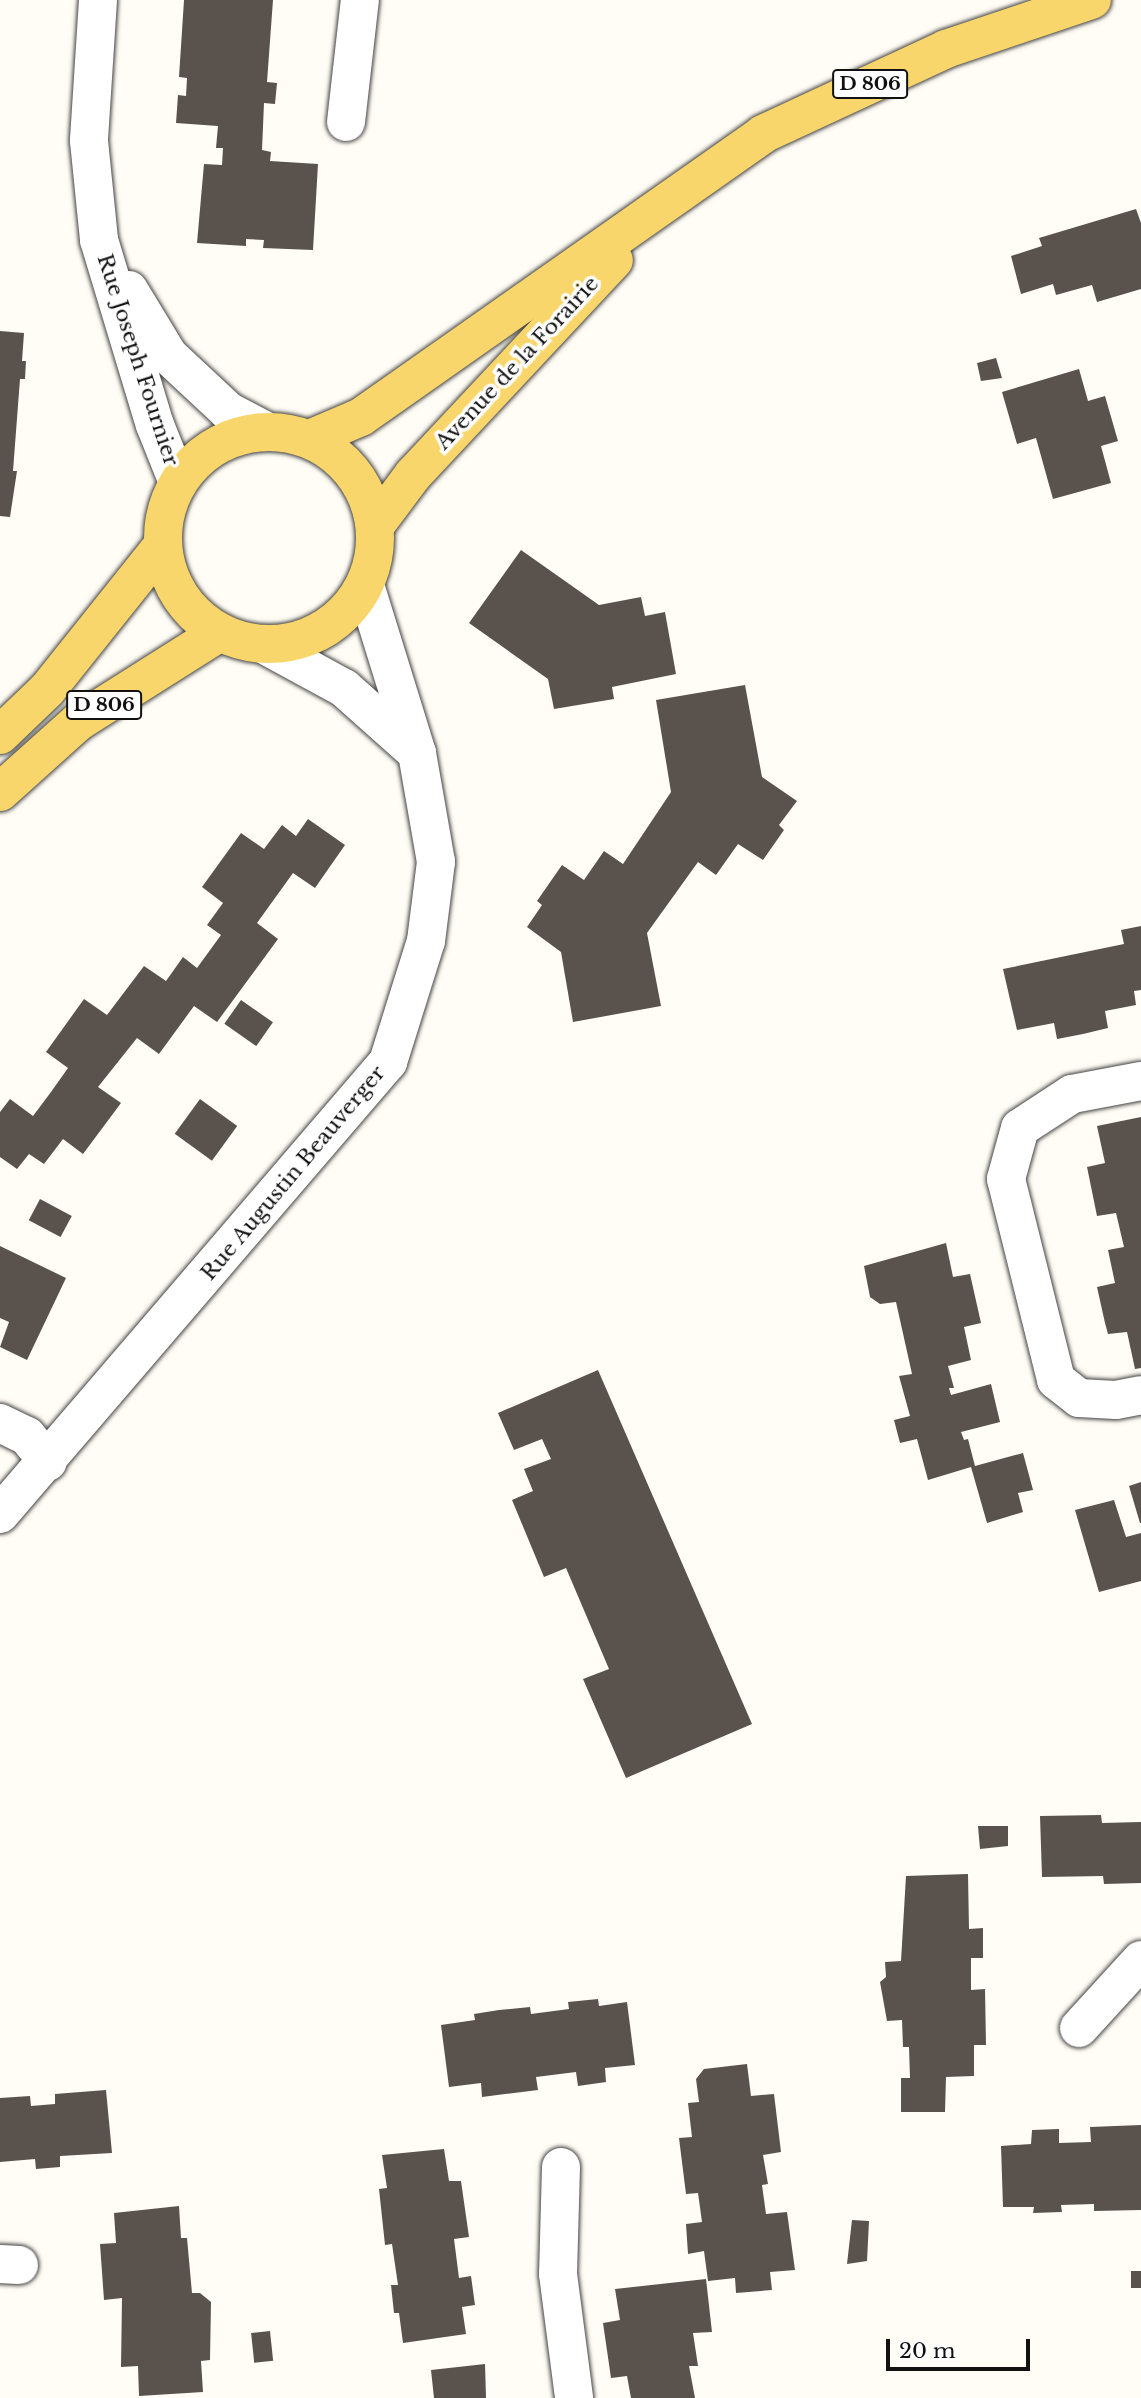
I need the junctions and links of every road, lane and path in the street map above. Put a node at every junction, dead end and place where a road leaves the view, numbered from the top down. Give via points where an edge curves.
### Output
1 (98, 0) edge
2 (360, 0) edge
3 (1092, 0) edge
4 (346, 122) dead end
5 (667, 206) junction
6 (99, 240) junction
7 (264, 430) junction
8 (312, 438) junction
9 (177, 480) junction
10 (375, 526) junction
11 (161, 547) junction
12 (365, 585) junction
13 (219, 633) junction
14 (265, 645) junction
15 (0, 735) edge
16 (417, 753) junction
17 (0, 792) edge
18 (1141, 1081) edge
19 (1141, 1395) edge
20 (0, 1423) edge
21 (48, 1462) junction
22 (0, 1514) edge
23 (1141, 1959) edge
24 (1079, 2028) dead end
25 (561, 2167) dead end
26 (574, 2398) edge

1 - 6 street, Rue Joseph Fournier via 89,141
2 - 4 street
3 - 5 main road, Avenue de la Forairie / D 806 via 946,48 764,134
5 - 8 main road, Avenue de la Forairie / D 806 via 361,416
5 - 10 main road, Avenue de la Forairie / D 806 via 521,355 413,475
6 - 7 street, Rue Joseph Fournier via 169,356 228,411
6 - 9 street, Rue Joseph Fournier via 155,425
7 - 8 main road
7 - 9 main road via 214,444
8 - 10 main road via 356,474
9 - 11 main road
10 - 12 main road via 374,556
11 - 13 main road via 178,598
11 - 15 main road, D 806 via 47,690
12 - 14 main road via 340,618 305,638
12 - 16 street, Rue Augustin Beauverger
13 - 14 main road
13 - 17 main road, D 806 via 78,722
14 - 16 street via 344,688
16 - 21 street, Rue Augustin Beauverger via 436,862 426,942 387,1062
18 - 19 street via 1072,1094 1020,1128 1006,1179 1056,1380 1079,1398 1116,1400
20 - 21 street via 27,1436
21 - 22 street, Rue Augustin Beauverger
23 - 24 street
25 - 26 street via 558,2274

